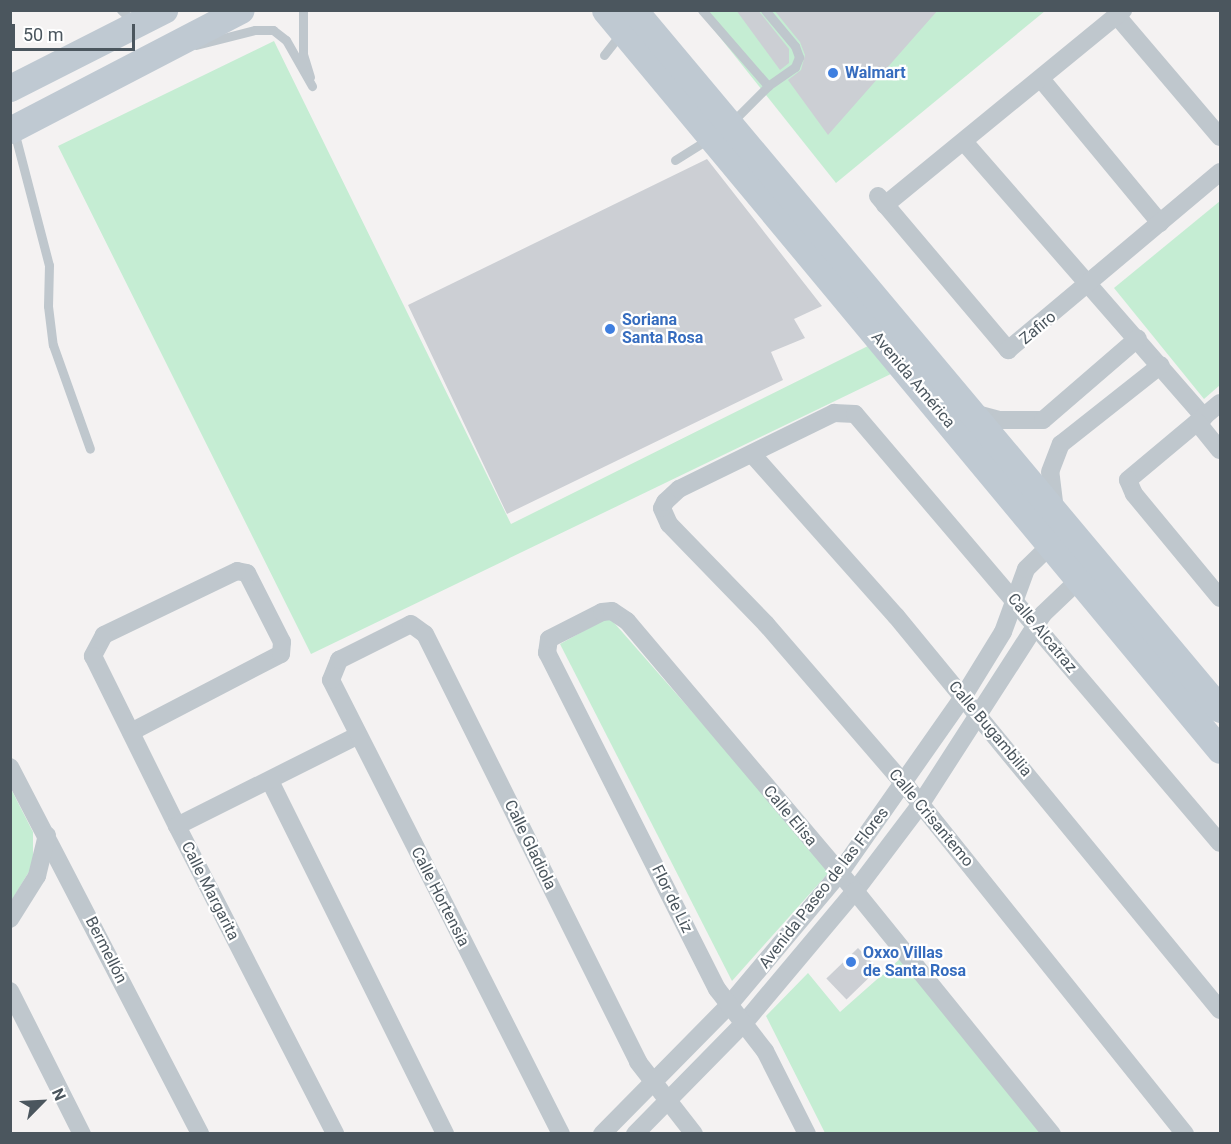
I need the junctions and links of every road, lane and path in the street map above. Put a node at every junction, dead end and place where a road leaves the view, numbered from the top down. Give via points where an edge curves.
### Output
1 (164, 10) edge
2 (241, 10) edge
3 (303, 10) edge
4 (606, 10) edge
5 (765, 10) edge
6 (706, 12) edge
7 (1120, 13) edge
8 (128, 17) edge
9 (628, 21) edge
10 (177, 45) junction
11 (604, 55) dead end
12 (1041, 79) junction
13 (768, 86) junction
14 (10, 88) edge
15 (12, 130) edge
16 (721, 131) junction
17 (1221, 137) edge
18 (965, 143) junction
19 (675, 160) dead end
20 (1221, 172) edge
21 (1160, 223) junction
22 (1090, 284) junction
23 (889, 332) junction
24 (1138, 338) junction
25 (1161, 364) junction
26 (1089, 380) junction
27 (1221, 403) edge
28 (1110, 405) junction
29 (973, 413) junction
30 (1043, 420) junction
31 (1200, 420) junction
32 (1061, 444) junction
33 (90, 449) dead end
34 (1221, 450) edge
35 (752, 454) junction
36 (1058, 528) junction
37 (1088, 571) junction
38 (1221, 598) edge
39 (1013, 599) junction
40 (1035, 626) junction
41 (549, 657) joint
42 (339, 660) joint
43 (963, 697) junction
44 (1221, 709) edge
45 (977, 714) junction
46 (131, 732) junction
47 (357, 736) junction
48 (1221, 750) edge
49 (10, 767) edge
50 (270, 781) junction
51 (905, 785) junction
52 (920, 805) junction
53 (177, 826) junction
54 (47, 835) junction
55 (1221, 843) edge
56 (839, 874) junction
57 (855, 891) junction
58 (10, 919) edge
59 (10, 991) edge
60 (729, 1005) junction
61 (1221, 1010) edge
62 (745, 1022) junction
63 (654, 1083) junction
64 (668, 1102) junction
65 (82, 1134) edge
66 (200, 1134) edge
67 (335, 1134) edge
68 (445, 1134) edge
69 (561, 1134) edge
70 (602, 1134) edge
71 (635, 1134) edge
72 (694, 1134) edge
73 (807, 1134) edge
74 (1052, 1134) edge
75 (1185, 1134) edge

1 - 8 main road
2 - 10 main road
3 - 10 lane via 303,54 312,86 286,40 273,30
4 - 9 main road, Avenida América
5 - 13 lane via 795,46 799,57 795,67
6 - 13 lane
7 - 12 street
7 - 17 street
8 - 14 main road
9 - 11 lane
9 - 16 main road, Avenida América
10 - 15 main road
12 - 18 street
12 - 21 street
13 - 16 lane
15 - 33 lane via 49,265 48,306 53,345
16 - 19 lane
16 - 23 main road, Avenida América
18 - 22 street
18 - 22 street, Zafiro via 882,201 1008,350
20 - 21 street, Zafiro
21 - 22 street, Zafiro
22 - 24 street
23 - 29 main road, Avenida América
23 - 36 main road, Avenida América
24 - 25 street
24 - 26 street
25 - 28 street
25 - 31 street
26 - 28 street
26 - 30 street
27 - 31 street
28 - 32 street
29 - 30 street via 999,420
29 - 36 main road, Avenida América
30 - 32 street
31 - 34 street
31 - 38 street via 1129,476 1128,484
32 - 36 street via 1050,472
35 - 39 street, Calle Alcatraz via 842,411 855,414
35 - 43 street, Calle Bugambilia via 832,540
35 - 51 street, Calle Crisantemo via 679,489 665,502 663,514 766,624
36 - 37 main road, Avenida América
36 - 39 street, Avenida Paseo de las Flores via 1026,569
37 - 40 street, Avenida Paseo de las Flores via 1053,601
37 - 44 main road, Avenida América
37 - 48 main road, Avenida América
39 - 40 street, Calle Alcatraz
39 - 43 street, Avenida Paseo de las Flores via 1003,632
40 - 45 street, Avenida Paseo de las Flores
40 - 55 street, Calle Alcatraz
41 - 56 street, Calle Elisa via 549,639 602,612 617,613
41 - 60 street, Flor de Liz via 706,968
42 - 47 street, Calle Hortensia via 331,680
42 - 63 street, Calle Gladiola via 411,624 425,634 638,1062
43 - 45 street, Calle Bugambilia
43 - 51 street, Avenida Paseo de las Flores
45 - 52 street, Avenida Paseo de las Flores
45 - 61 street, Calle Bugambilia
46 - 46 street, Calle Margarita via 94,660 96,646 104,635 226,576 248,573 283,649 276,659
46 - 53 street, Calle Margarita
47 - 50 street
47 - 69 street, Calle Hortensia
49 - 54 street, Bermellón
50 - 53 street
50 - 68 street
51 - 52 street, Calle Crisantemo
51 - 56 street, Avenida Paseo de las Flores
52 - 57 street, Avenida Paseo de las Flores
52 - 75 street, Calle Crisantemo
53 - 67 street, Calle Margarita
54 - 58 street via 37,876
54 - 66 street, Bermellón
56 - 57 street, Calle Elisa
56 - 60 street, Avenida Paseo de las Flores
57 - 62 street, Avenida Paseo de las Flores
57 - 74 street, Calle Elisa
59 - 65 street
60 - 62 street, Flor de Liz
60 - 63 street, Avenida Paseo de las Flores
62 - 64 street, Avenida Paseo de las Flores
62 - 73 street, Flor de Liz via 765,1051
63 - 64 street, Calle Gladiola
63 - 70 street, Avenida Paseo de las Flores
64 - 71 street, Avenida Paseo de las Flores
64 - 72 street, Calle Gladiola

